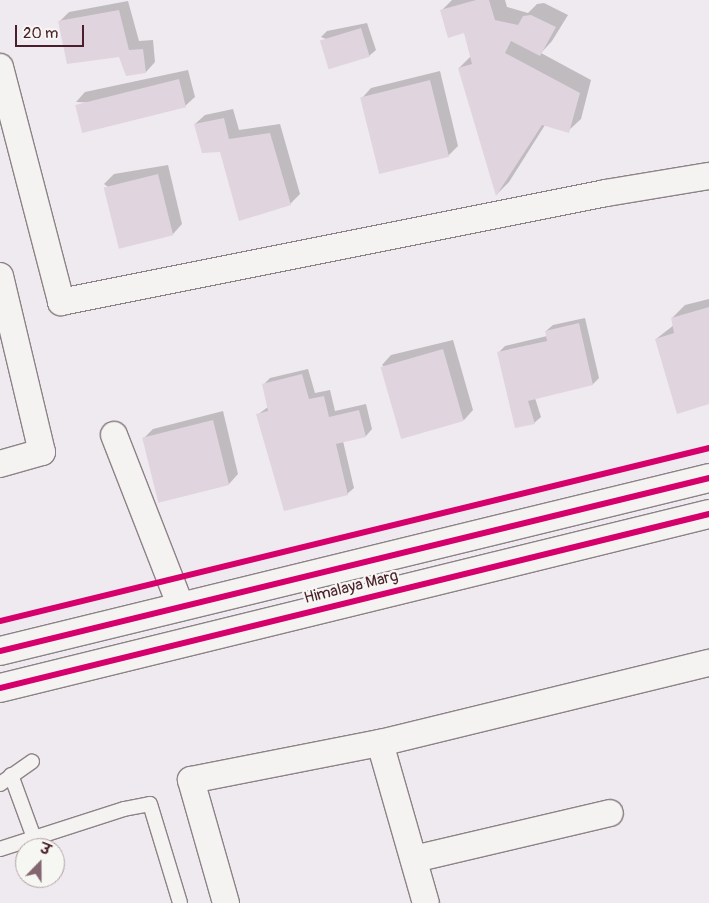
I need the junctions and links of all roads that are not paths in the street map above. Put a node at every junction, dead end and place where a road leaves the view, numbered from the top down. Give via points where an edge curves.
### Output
1 (0, 67) edge
2 (709, 176) edge
3 (0, 276) edge
4 (114, 435) dead end
5 (0, 464) edge
6 (709, 478) edge
7 (709, 514) edge
8 (181, 607) junction
9 (0, 651) edge
10 (709, 663) edge
11 (1, 688) edge
12 (380, 742) junction
13 (32, 762) dead end
14 (11, 775) junction
15 (0, 784) edge
16 (610, 813) dead end
17 (34, 838) joint
18 (15, 844) edge
19 (0, 849) edge
20 (414, 859) junction
21 (180, 903) edge
22 (226, 903) edge
23 (426, 903) edge

1 - 2 street via 62,302 606,193
3 - 5 street via 42,452
4 - 8 street
6 - 8 main road, Himalaya Marg
7 - 11 main road, Himalaya Marg
8 - 9 main road, Himalaya Marg
10 - 12 street
12 - 20 street
12 - 22 street via 191,780
13 - 14 lane
14 - 15 lane
14 - 17 lane
16 - 20 street
17 - 21 lane via 150,804
18 - 19 lane
20 - 23 street

